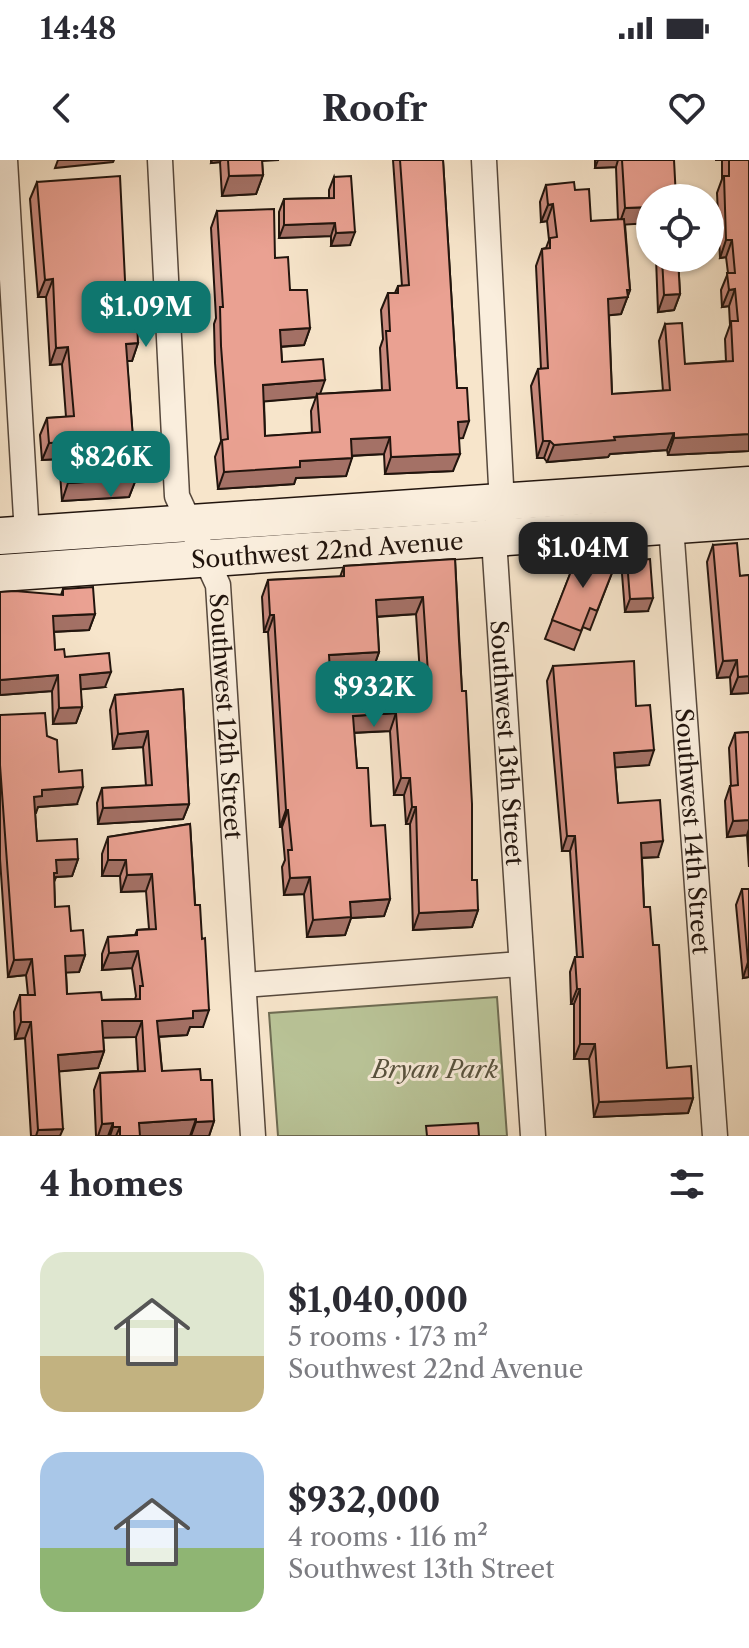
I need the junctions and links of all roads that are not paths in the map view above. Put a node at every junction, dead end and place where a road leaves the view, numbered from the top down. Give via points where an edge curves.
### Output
1 (5, 160) edge
2 (160, 160) edge
3 (484, 160) edge
4 (749, 485) edge
5 (499, 502) junction
6 (749, 520) edge
7 (190, 523) junction
8 (671, 526) junction
9 (14, 536) edge
10 (495, 538) junction
11 (206, 558) junction
12 (0, 573) edge
13 (520, 964) junction
14 (245, 985) junction
15 (253, 1136) edge
16 (533, 1136) edge
17 (715, 1136) edge

1 - 9 street
2 - 7 street, Southwest 12th Street via 177,496
3 - 5 street, Southwest 13th Street
4 - 5 main road, Southwest 22nd Avenue
5 - 7 main road, Southwest 22nd Avenue
5 - 10 street, Southwest 13th Street
6 - 8 main road, Southwest 22nd Avenue
7 - 9 main road, Southwest 22nd Avenue
7 - 11 street, Southwest 12th Street
8 - 10 main road, Southwest 22nd Avenue
8 - 17 street, Southwest 14th Street
10 - 11 main road, Southwest 22nd Avenue
10 - 13 street, Southwest 13th Street
11 - 12 main road, Southwest 22nd Avenue
11 - 14 street, Southwest 12th Street via 218,585
13 - 14 street
13 - 16 street, Southwest 13th Street
14 - 15 street, Southwest 12th Street

